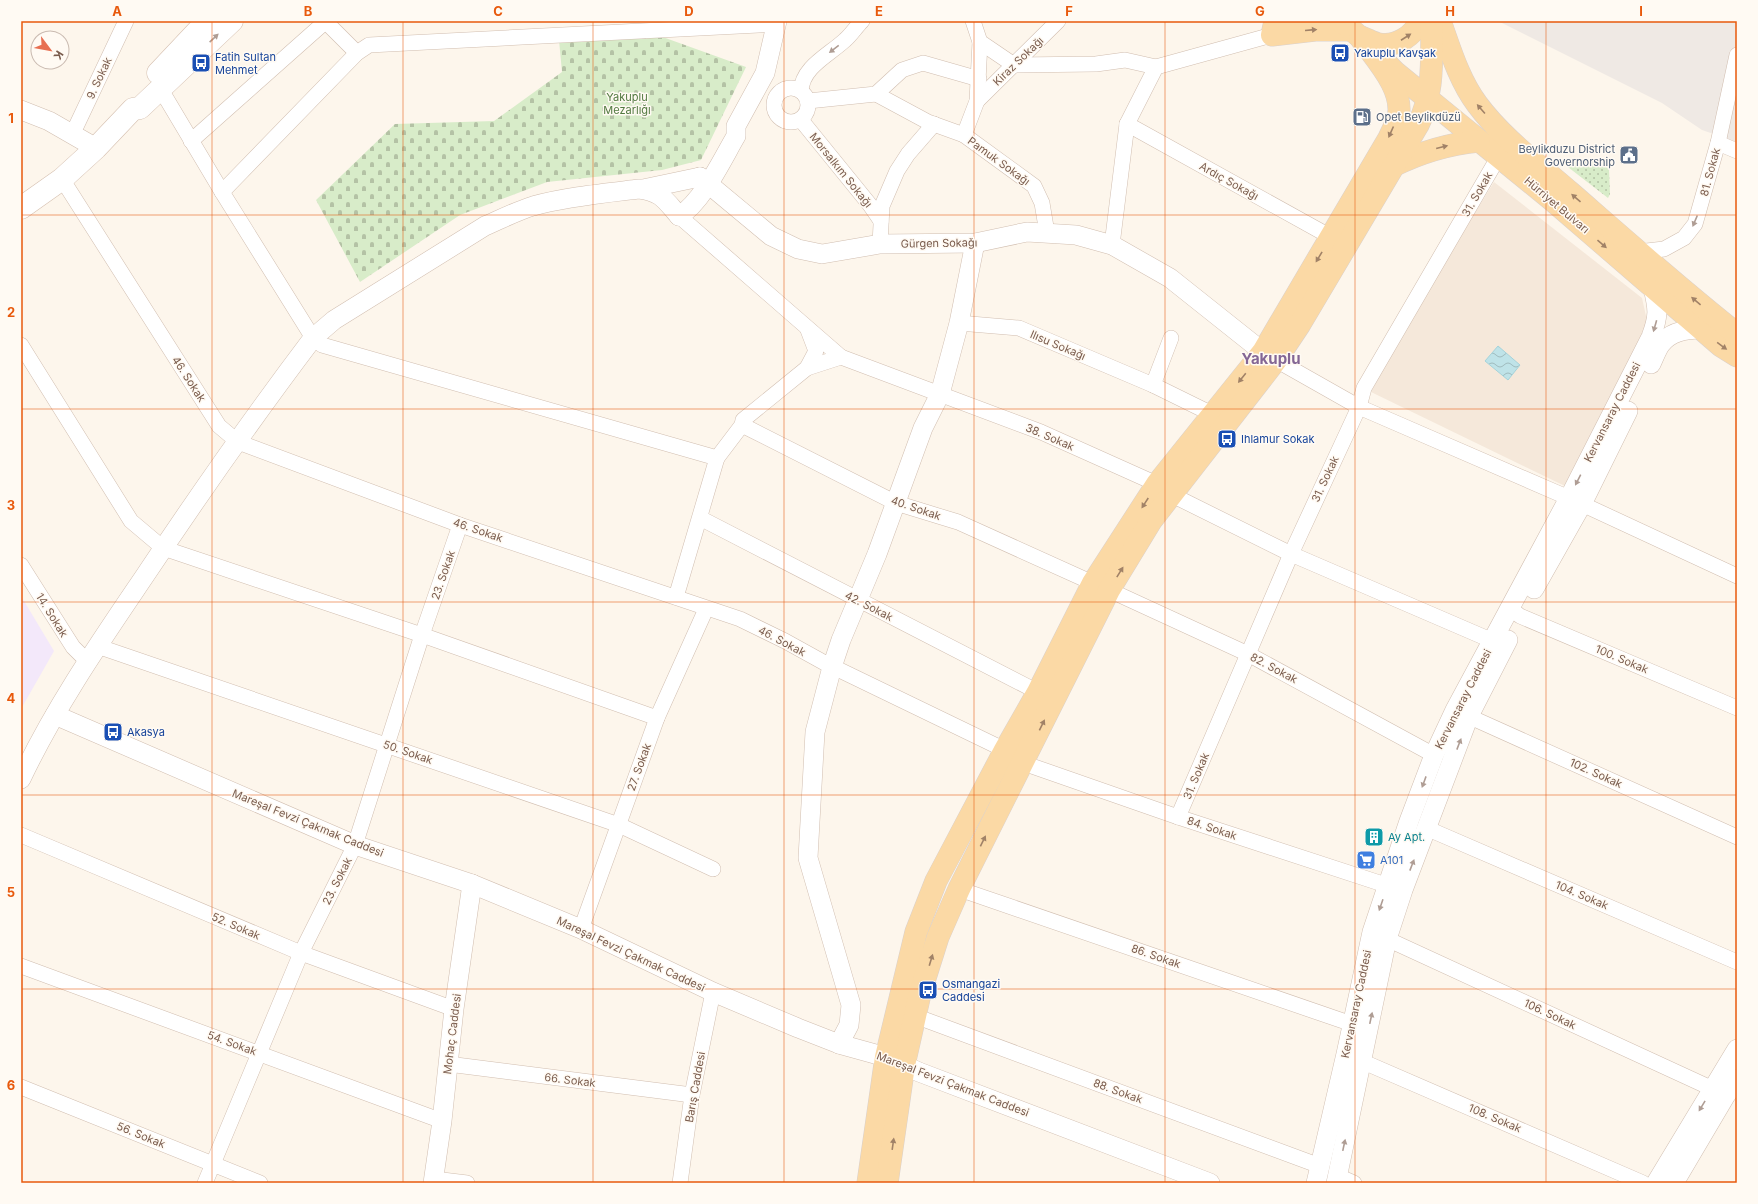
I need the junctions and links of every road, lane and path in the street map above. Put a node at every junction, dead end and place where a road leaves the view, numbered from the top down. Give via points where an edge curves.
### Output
1 (126, 21) edge
2 (207, 21) edge
3 (232, 21) edge
4 (325, 21) edge
5 (862, 21) edge
6 (973, 21) edge
7 (1058, 21) edge
8 (1420, 21) edge
9 (1432, 21) edge
10 (1440, 21) edge
11 (777, 23) edge
12 (1273, 28) edge
13 (1350, 29) edge
14 (980, 42) junction
15 (357, 53) junction
16 (1737, 55) edge
17 (1014, 64) junction
18 (1156, 67) junction
19 (764, 73) junction
20 (979, 78) junction
21 (160, 88) junction
22 (783, 90) junction
23 (876, 94) junction
24 (804, 96) junction
25 (1428, 99) junction
26 (977, 101) junction
27 (133, 109) junction
28 (21, 110) edge
29 (801, 120) junction
30 (934, 124) junction
31 (1128, 124) junction
32 (72, 135) junction
33 (964, 136) junction
34 (191, 141) junction
35 (1480, 141) junction
36 (1718, 143) junction
37 (96, 148) junction
38 (1737, 151) edge
39 (1499, 156) junction
40 (1393, 166) junction
41 (62, 179) junction
42 (704, 181) junction
43 (639, 189) junction
44 (222, 192) junction
45 (21, 208) edge
46 (679, 216) junction
47 (881, 221) junction
48 (1047, 233) junction
49 (1331, 237) junction
50 (975, 243) junction
51 (880, 244) junction
52 (1112, 245) junction
53 (1638, 252) junction
54 (1653, 288) junction
55 (959, 323) junction
56 (807, 328) junction
57 (1701, 329) junction
58 (1737, 334) edge
59 (313, 338) junction
60 (1171, 338) dead end
61 (21, 345) edge
62 (1270, 356) junction
63 (1737, 356) edge
64 (841, 357) junction
65 (808, 368) junction
66 (1153, 385) junction
67 (940, 394) junction
68 (1359, 407) junction
69 (1212, 414) junction
70 (742, 425) junction
71 (238, 442) junction
72 (717, 458) junction
73 (1165, 490) junction
74 (1575, 501) junction
75 (896, 502) junction
76 (700, 518) junction
77 (460, 525) junction
78 (163, 548) junction
79 (1291, 554) junction
80 (21, 565) edge
81 (1737, 576) edge
82 (1101, 587) junction
83 (676, 597) junction
84 (858, 600) junction
85 (706, 609) junction
86 (1515, 612) junction
87 (422, 635) junction
88 (1493, 641) junction
89 (92, 654) junction
90 (1248, 654) junction
91 (832, 667) junction
92 (1038, 692) junction
93 (1737, 708) edge
94 (1462, 713) junction
95 (55, 715) junction
96 (657, 718) junction
97 (388, 745) junction
98 (1005, 750) junction
99 (1434, 755) junction
100 (1023, 763) junction
101 (21, 778) edge
102 (1178, 817) junction
103 (619, 825) junction
104 (1426, 828) junction
105 (21, 836) edge
106 (1737, 837) edge
107 (356, 845) junction
108 (713, 869) dead end
109 (472, 884) junction
110 (1395, 888) junction
111 (959, 889) junction
112 (581, 929) junction
113 (1387, 939) junction
114 (300, 953) junction
115 (1737, 962) edge
116 (21, 966) edge
117 (713, 992) junction
118 (454, 1009) junction
119 (915, 1016) junction
120 (1352, 1024) junction
121 (839, 1044) junction
122 (1737, 1049) edge
123 (258, 1053) junction
124 (1354, 1057) junction
125 (895, 1061) junction
126 (448, 1064) junction
127 (1733, 1072) edge
128 (21, 1087) edge
129 (1719, 1092) junction
130 (692, 1095) junction
131 (442, 1122) junction
132 (212, 1164) junction
133 (1318, 1174) edge
134 (1671, 1180) edge
135 (433, 1181) edge
136 (1342, 1181) edge
137 (205, 1183) edge
138 (260, 1183) edge
139 (467, 1183) edge
140 (680, 1183) edge
141 (868, 1183) edge
142 (887, 1183) edge
143 (1210, 1183) edge
144 (1643, 1183) edge

1 - 32 street, 9. Sokak
2 - 27 main road via 133,100
21 -> 3 main road
4 - 15 street
4 - 34 street
5 -> 24 street via 846,40 815,64 801,83
6 - 14 street
7 - 17 street, Kiraz Sokağı
13 -> 8 main road via 1379,44 1395,44 1409,36
9 - 25 main road via 1432,73
53 -> 10 main road, Hürriyet Bulvarı via 1517,146 1476,103 1454,59
11 - 15 street via 369,45
11 - 19 street
12 -> 13 main road
12 - 18 street
13 - 25 main road, Hürriyet Bulvarı
13 -> 49 main road via 1396,89 1398,117 1389,138
14 - 17 street
14 - 20 street, Pamuk Sokağı
15 - 44 street
16 - 36 street, 81. Sokak
17 - 18 street via 1096,64 1125,60
17 - 26 street, Kiraz Sokağı
18 - 31 street
19 - 22 street
19 - 42 street via 736,126 736,136
20 - 23 street via 923,62 902,70
20 - 26 street, Pamuk Sokağı
21 - 27 main road via 140,108
21 - 34 street
22 - 24 street via 792,88
22 - 29 street via 774,103 776,114 784,121
23 - 24 street
23 - 30 street, Pamuk Sokağı
24 - 29 street via 807,112
25 - 35 main road, Hürriyet Bulvarı
25 - 40 main road via 1418,125
26 - 33 street, Pamuk Sokağı
27 - 37 main road
28 - 32 street via 48,121
29 - 47 street, Morsalkım Sokağı
30 - 33 street, Pamuk Sokağı
30 - 47 street via 897,171 882,206
31 - 49 street, Ardıç Sokağı
31 - 52 street
32 - 37 street
33 - 48 street, Pamuk Sokağı via 1034,186 1042,203
34 - 44 street
35 - 39 main road, Hürriyet Bulvarı
40 -> 35 main road via 1415,155 1446,146
36 - 38 street
36 -> 53 street, 81. Sokak via 1695,224 1684,238 1664,249
37 - 41 main road
39 -> 54 main road, Hürriyet Bulvarı
39 - 68 street, 31. Sokak via 1364,388
40 - 62 main road via 1304,317
41 - 45 main road
41 - 71 street, 46. Sokak via 219,426
42 - 43 street
42 - 46 street via 680,201 677,208
42 - 51 street, Gürgen Sokağı via 771,236 798,249 822,254
43 - 46 street via 652,191 661,196
43 - 59 street via 552,202 511,214 485,226 334,320
44 - 59 street
46 - 56 street, 38. Sokak
46 - 59 street via 661,206 642,201 607,202 527,217 482,237 359,316
47 - 51 street
48 - 50 street, Gürgen Sokağı via 1027,232
48 - 52 street, Gürgen Sokağı via 1076,235
49 -> 62 main road
50 - 51 street, Gürgen Sokağı
50 - 55 street
52 - 62 street, Gürgen Sokağı via 1170,278
58 -> 53 main road, Hürriyet Bulvarı
54 - 57 main road, Hürriyet Bulvarı
54 -> 74 street, Kervansaray Caddesi via 1658,307 1651,336
55 - 66 street, Ilısu Sokağı via 1019,328
55 - 67 street
56 - 64 street, 38. Sokak
56 - 65 street via 816,351
57 -> 63 main road, Hürriyet Bulvarı
57 - 74 street, Kervansaray Caddesi via 1687,329 1673,334 1661,344
59 - 71 street
59 - 72 street via 322,345
60 - 66 street
61 - 78 street via 131,521
62 - 68 street
62 -> 69 main road
62 - 73 main road
64 - 65 street
64 - 67 street, 38. Sokak
65 - 70 street via 743,420
66 - 69 street, Ilısu Sokağı
67 - 73 street, 38. Sokak via 1041,432
67 - 75 street via 923,428
68 - 74 street
68 - 79 street, 31. Sokak
69 - 73 main road
70 - 72 street
70 - 75 street, 40. Sokak
71 - 77 street, 46. Sokak
71 - 78 street
72 - 76 street
73 - 79 street, 38. Sokak
73 - 82 main road
74 - 81 street
74 - 86 street, Kervansaray Caddesi
75 - 82 street, 40. Sokak via 958,522
75 - 84 street
76 - 83 street
76 - 84 street, 42. Sokak
77 - 83 street, 46. Sokak
77 - 87 street, 23. Sokak
78 - 87 street
78 - 89 street
79 - 88 street, 38. Sokak
79 - 90 street, 31. Sokak
80 - 89 street, 14. Sokak via 73,648
82 - 90 street, 82. Sokak
82 - 92 main road
100 -> 82 main road
83 - 85 street, 46. Sokak
84 - 91 street
84 - 92 street, 42. Sokak
85 - 91 street, 46. Sokak via 740,619
85 - 96 street, 27. Sokak
86 - 88 street, Kervansaray Caddesi
86 - 93 street, 100. Sokak
86 - 94 street, Kervansaray Caddesi
87 - 96 street
87 - 97 street, 23. Sokak
88 - 94 street, Kervansaray Caddesi
89 - 95 street
89 - 97 street, 50. Sokak
90 - 99 street, 82. Sokak
90 - 102 street, 31. Sokak
91 - 98 street, 46. Sokak
91 - 121 street via 815,732 808,858 851,1006 849,1025
92 - 98 main road
94 - 99 street, Kervansaray Caddesi
104 -> 94 street, Kervansaray Caddesi
94 - 106 street, 102. Sokak
95 - 101 street
95 - 107 street, Mareşal Fevzi Çakmak Caddesi
96 - 103 street, 27. Sokak
97 - 103 street, 50. Sokak
97 - 107 street, 23. Sokak
98 - 100 main road
98 - 125 main road via 936,881 919,925
99 -> 110 street, Kervansaray Caddesi
100 - 102 street, 84. Sokak
111 -> 100 main road
102 - 110 street, 84. Sokak
103 - 108 street, 50. Sokak
103 - 112 street, 27. Sokak
110 -> 104 street, Kervansaray Caddesi
104 - 115 street, 104. Sokak
105 - 114 street, 52. Sokak
107 - 109 street, Mareşal Fevzi Çakmak Caddesi
107 - 114 street, 23. Sokak
109 - 112 street, Mareşal Fevzi Çakmak Caddesi
109 - 118 street, Mohaç Caddesi
110 - 113 street, Kervansaray Caddesi
110 -> 120 street, Kervansaray Caddesi via 1372,932
119 -> 111 main road via 938,937
111 - 120 street, 86. Sokak
112 - 117 street, Mareşal Fevzi Çakmak Caddesi
124 -> 113 street, Kervansaray Caddesi
113 - 129 street, 106. Sokak
114 - 118 street, 52. Sokak
114 - 123 street, 23. Sokak
116 - 123 street, 54. Sokak
117 - 121 street, Mareşal Fevzi Çakmak Caddesi
117 - 130 street, Barış Caddesi
118 - 126 street, Mohaç Caddesi
119 - 125 main road
119 - 133 street, 88. Sokak
120 - 124 street, Kervansaray Caddesi
121 - 125 street, Mareşal Fevzi Çakmak Caddesi
122 - 127 street
123 - 131 street, 54. Sokak
123 - 132 street, 23. Sokak
124 - 133 street, Kervansaray Caddesi
136 -> 124 street, Kervansaray Caddesi
124 - 144 street, 108. Sokak
125 - 141 main road
142 -> 125 main road
125 - 143 street, Mareşal Fevzi Çakmak Caddesi
126 - 130 street, 66. Sokak
126 - 131 street, Mohaç Caddesi
127 - 129 street
128 - 132 street, 56. Sokak
129 - 134 street
130 - 140 street, Barış Caddesi
131 - 135 street, Mohaç Caddesi
132 - 137 street, 23. Sokak
132 - 138 street, 56. Sokak
135 - 139 street

